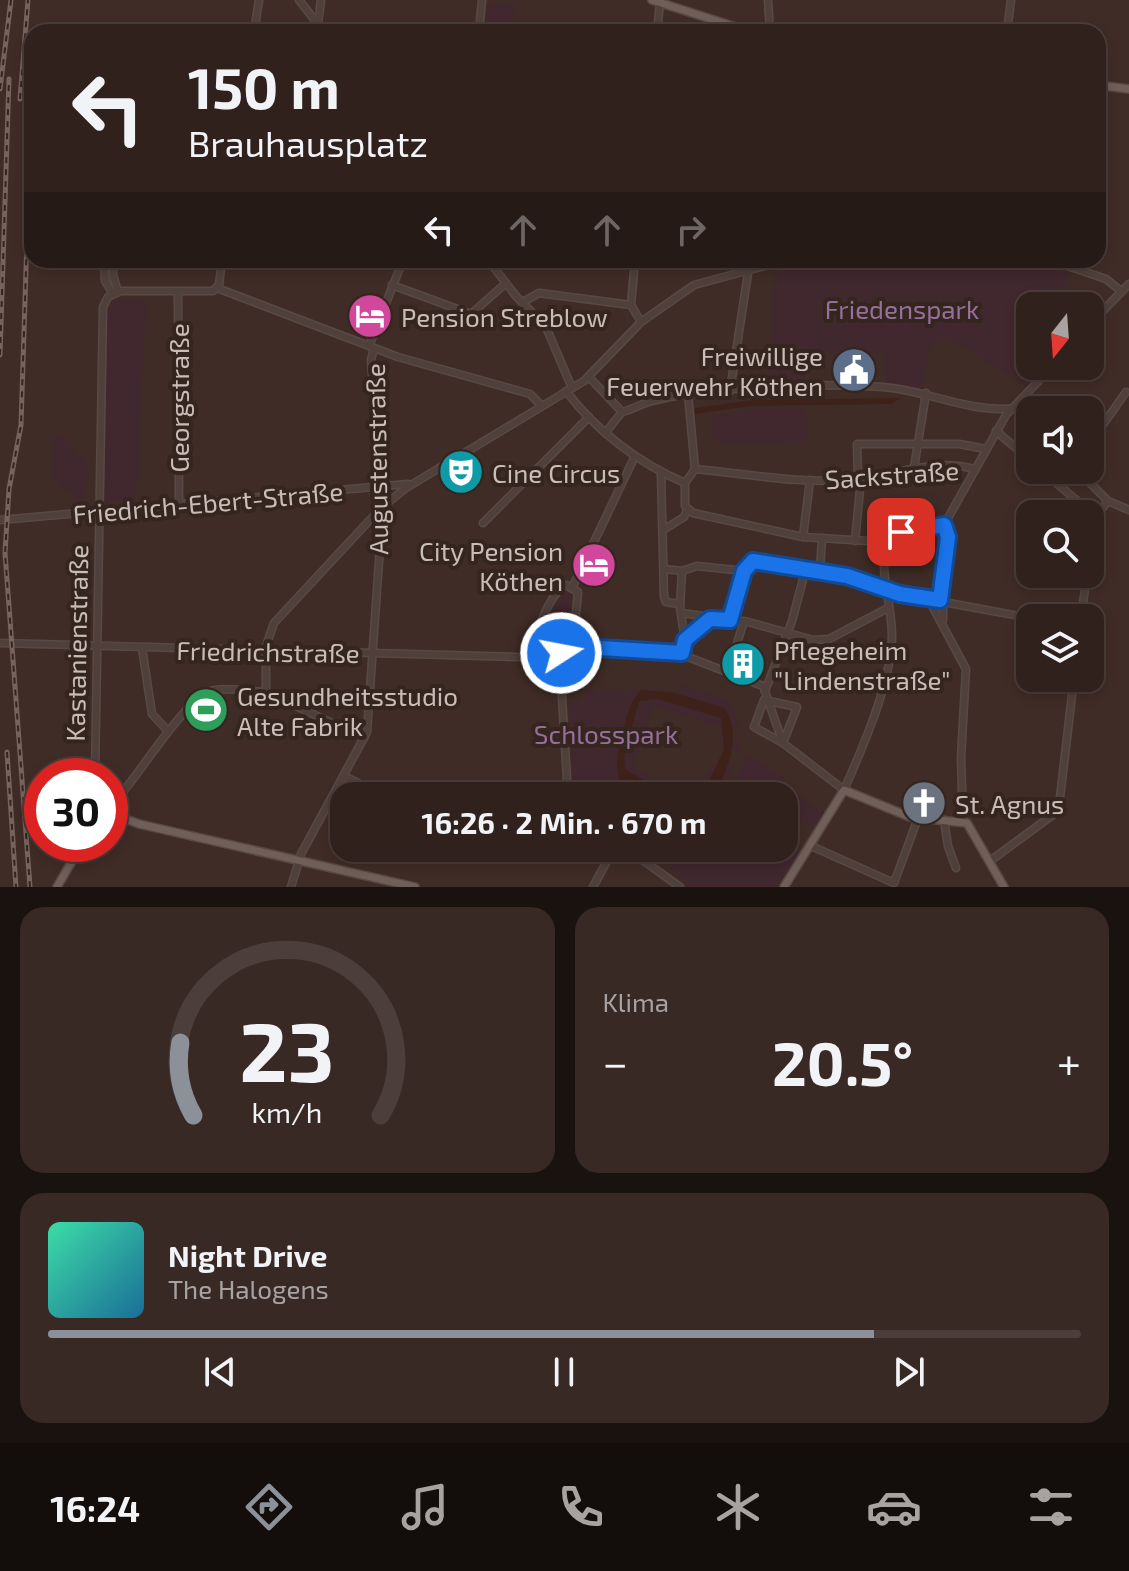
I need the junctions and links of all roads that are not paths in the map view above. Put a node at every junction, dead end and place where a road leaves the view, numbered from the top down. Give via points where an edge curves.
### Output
1 (259, 0) edge
2 (299, 0) edge
3 (321, 0) edge
4 (482, 0) edge
5 (768, 0) edge
6 (1011, 0) edge
7 (656, 1) edge
8 (255, 24) edge
9 (318, 24) joint
10 (480, 24) edge
11 (657, 24) edge
12 (726, 24) edge
13 (770, 24) edge
14 (1008, 24) edge
15 (1106, 86) edge
16 (1129, 89) edge
17 (104, 268) edge
18 (113, 268) edge
19 (221, 268) edge
20 (399, 268) edge
21 (494, 268) edge
22 (634, 268) edge
23 (749, 268) edge
24 (761, 268) edge
25 (1074, 268) edge
26 (748, 272) junction
27 (506, 283) junction
28 (1129, 284) edge
29 (392, 285) junction
30 (217, 288) junction
31 (1121, 291) junction
32 (178, 292) junction
33 (115, 293) junction
34 (523, 302) junction
35 (631, 305) junction
36 (1104, 309) edge
37 (641, 322) junction
38 (372, 347) junction
39 (589, 377) junction
40 (1040, 380) edge
41 (569, 390) junction
42 (730, 391) junction
43 (1126, 392) dead end
44 (926, 393) junction
45 (688, 394) junction
46 (542, 406) junction
47 (1015, 408) junction
48 (622, 412) junction
49 (589, 417) junction
50 (1104, 423) edge
51 (996, 431) junction
52 (606, 432) junction
53 (915, 443) junction
54 (1016, 448) edge
55 (986, 449) junction
56 (635, 456) junction
57 (914, 468) junction
58 (695, 469) junction
59 (974, 469) junction
60 (661, 473) junction
61 (859, 479) junction
62 (810, 480) junction
63 (415, 481) junction
64 (685, 483) junction
65 (1057, 484) edge
66 (1091, 484) edge
67 (379, 487) junction
68 (1076, 500) edge
69 (1108, 501) junction
70 (179, 504) junction
71 (1104, 506) edge
72 (381, 508) junction
73 (1129, 510) edge
74 (98, 511) junction
75 (688, 511) junction
76 (0, 520) edge
77 (483, 523) dead end
78 (944, 525) junction
79 (663, 530) junction
80 (803, 537) junction
81 (822, 538) junction
82 (855, 541) junction
83 (885, 542) junction
84 (806, 568) junction
85 (664, 569) junction
86 (820, 570) junction
87 (682, 571) junction
88 (744, 571) junction
89 (573, 586) junction
90 (886, 589) junction
91 (929, 600) junction
92 (940, 600) junction
93 (680, 604) junction
94 (888, 608) junction
95 (681, 613) junction
96 (1016, 615) edge
97 (710, 619) junction
98 (730, 620) junction
99 (744, 621) junction
100 (943, 623) junction
101 (786, 634) junction
102 (685, 640) junction
103 (0, 643) edge
104 (96, 646) junction
105 (573, 646) junction
106 (142, 648) junction
107 (559, 648) junction
108 (266, 652) junction
109 (682, 653) junction
110 (373, 654) junction
111 (535, 655) junction
112 (728, 672) junction
113 (561, 678) junction
114 (765, 691) junction
115 (266, 692) junction
116 (1072, 692) edge
117 (768, 699) junction
118 (168, 731) junction
119 (364, 738) junction
120 (783, 743) junction
121 (95, 758) edge
122 (344, 776) junction
123 (128, 780) edge
124 (356, 782) edge
125 (567, 782) edge
126 (844, 790) junction
127 (918, 818) junction
128 (944, 820) junction
129 (963, 821) junction
130 (128, 822) edge
131 (811, 846) junction
132 (300, 861) junction
133 (990, 861) junction
134 (72, 862) edge
135 (606, 862) edge
136 (645, 862) edge
137 (956, 868) dead end
138 (57, 887) edge
139 (291, 887) edge
140 (415, 887) edge
141 (593, 887) edge
142 (680, 887) edge
143 (784, 887) edge
144 (1004, 887) edge

1 - 8 street
2 - 9 street
3 - 9 street
4 - 10 street
5 - 13 street
6 - 14 street
7 - 11 street
7 - 12 main road
15 - 16 main road
17 - 33 street via 105,281
18 - 33 street
19 - 30 street
20 - 29 street, Augustenstraße
21 - 27 street
22 - 35 street
23 - 26 street
24 - 26 street
25 - 31 street via 1106,279
26 - 37 street via 694,285
26 - 42 street
27 - 29 street via 471,314
27 - 34 street
28 - 31 street
29 - 38 street, Augustenstraße
30 - 32 street
30 - 38 street
31 - 36 street
32 - 33 street
32 - 70 street, Georgstraße
33 - 74 street, Kastanienstraße via 103,307
34 - 35 street via 539,293
34 - 41 street via 554,338
35 - 37 street
37 - 39 street
38 - 46 street via 530,394
38 - 67 street, Augustenstraße
39 - 41 street
39 - 48 street
40 - 47 street
41 - 46 street
41 - 49 street
42 - 44 street via 864,387
42 - 45 street
43 - 50 street
44 - 47 street via 999,410
44 - 53 street
45 - 48 street
45 - 58 street
46 - 63 street
47 - 51 street
48 - 52 street
49 - 52 street
49 - 77 street
51 - 54 street
51 - 55 street
52 - 56 street
53 - 55 street
53 - 57 street
53 - 61 street via 857,444
55 - 59 street
56 - 60 street
56 - 89 street
57 - 59 street, Sackstraße
57 - 61 street, Sackstraße
58 - 62 street, Sackstraße
58 - 64 street
59 - 78 street
60 - 64 street
60 - 79 street
61 - 62 street, Sackstraße
61 - 82 street
62 - 80 street
63 - 67 street, Friedrich-Ebert-Straße
63 - 72 street
64 - 75 street
65 - 68 street
66 - 69 street
67 - 70 street, Friedrich-Ebert-Straße
67 - 72 street, Augustenstraße
69 - 71 street
69 - 73 street
70 - 74 street, Friedrich-Ebert-Straße
72 - 108 street via 277,619
72 - 110 street, Augustenstraße
74 - 76 street, Friedrich-Ebert-Straße
74 - 104 street, Kastanienstraße
75 - 79 street
75 - 80 street
78 - 83 street via 901,532
78 - 92 street via 948,537
79 - 85 street
80 - 81 street
81 - 82 street
81 - 86 street
82 - 83 street
83 - 90 street
84 - 86 street
84 - 88 street via 753,561
84 - 101 street
85 - 87 street
85 - 93 street via 665,600
86 - 90 street
87 - 88 street via 697,566
87 - 93 street
88 - 98 street
89 - 105 street via 579,596
89 - 111 street via 560,588 541,626
90 - 91 street
90 - 94 street
91 - 92 street
91 - 100 street
92 - 96 street
92 - 100 street
93 - 95 street
94 - 101 street via 829,639
94 - 126 street via 892,632 887,669
95 - 97 street
95 - 102 street
97 - 98 street
97 - 102 street
98 - 99 street
99 - 101 street
99 - 112 street
100 - 129 street via 966,669
101 - 114 street
102 - 109 street
103 - 104 street, Friedrichstraße
104 - 106 street, Friedrichstraße
104 - 121 street, Kastanienstraße
105 - 107 street, Friedrichstraße
105 - 109 street, Friedrichstraße
106 - 108 street, Friedrichstraße
106 - 118 street via 152,714
107 - 111 street, Friedrichstraße
107 - 113 street
108 - 110 street, Friedrichstraße
108 - 115 street
109 - 112 street, Friedrichstraße
110 - 111 street, Friedrichstraße
110 - 119 street, Augustenstraße
111 - 113 street via 537,679
112 - 114 street, Friedrichstraße
113 - 125 street
114 - 117 street
115 - 118 street via 211,690
115 - 119 street
116 - 133 street via 1059,806
117 - 120 street
117 - 120 street via 761,701 753,724
117 - 120 street via 797,707
118 - 123 street
119 - 122 street, Augustenstraße
120 - 126 street
122 - 124 street
122 - 132 street, Augustenstraße
126 - 127 main road
126 - 131 main road
127 - 128 main road
127 - 131 street via 894,883
128 - 129 main road
128 - 137 street
129 - 133 main road
130 - 132 main road
131 - 143 main road
132 - 139 street, Augustenstraße
132 - 140 main road
133 - 144 main road
134 - 138 main road
135 - 141 street
136 - 142 street

